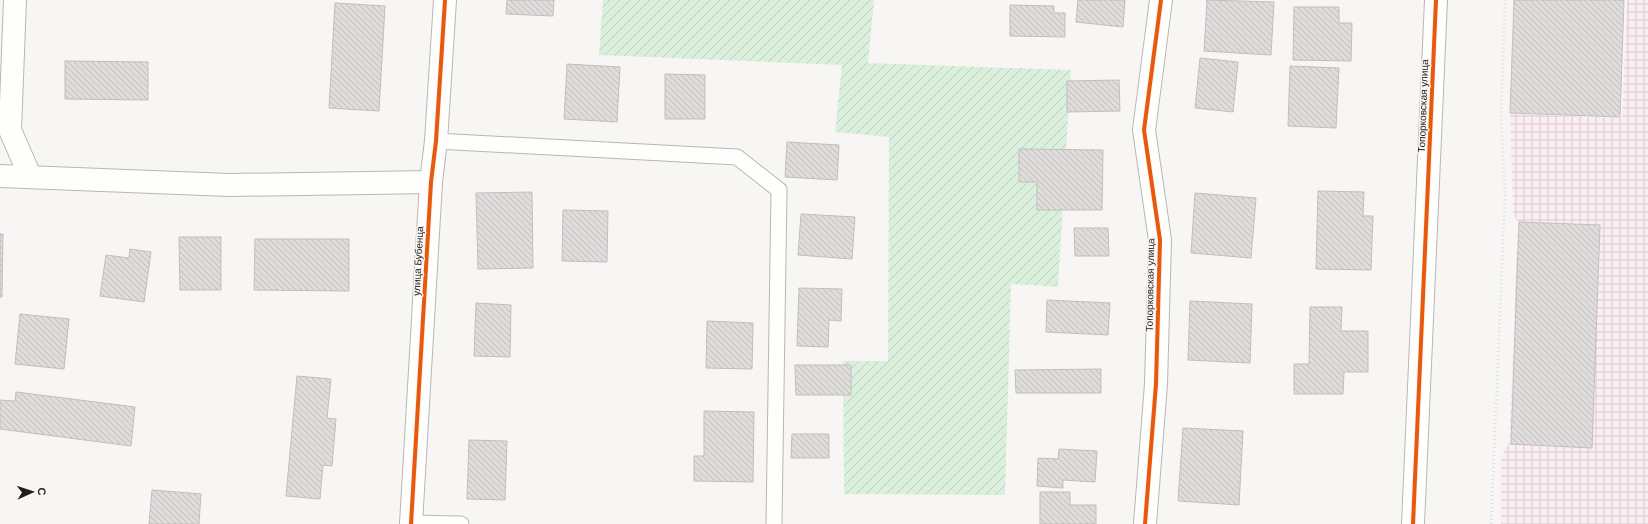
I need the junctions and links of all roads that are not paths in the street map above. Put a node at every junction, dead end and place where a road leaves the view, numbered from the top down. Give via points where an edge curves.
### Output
1 (14, 0) edge
2 (445, 0) edge
3 (1160, 0) edge
4 (1436, 0) edge
5 (436, 142) junction
6 (0, 176) edge
7 (30, 176) junction
8 (431, 182) junction
9 (411, 523) edge
10 (461, 524) edge
11 (774, 524) edge
12 (1145, 524) edge
13 (1413, 524) edge

1 - 7 street via 10,130
2 - 5 street, улица Бубенца
3 - 12 street, Топорковская улица via 1144,130 1160,240 1156,384
4 - 13 street, Топорковская улица
5 - 8 street, улица Бубенца
5 - 11 lane via 737,157 779,190
6 - 7 street
7 - 8 street via 229,185
8 - 9 street, улица Бубенца
9 - 10 lane

